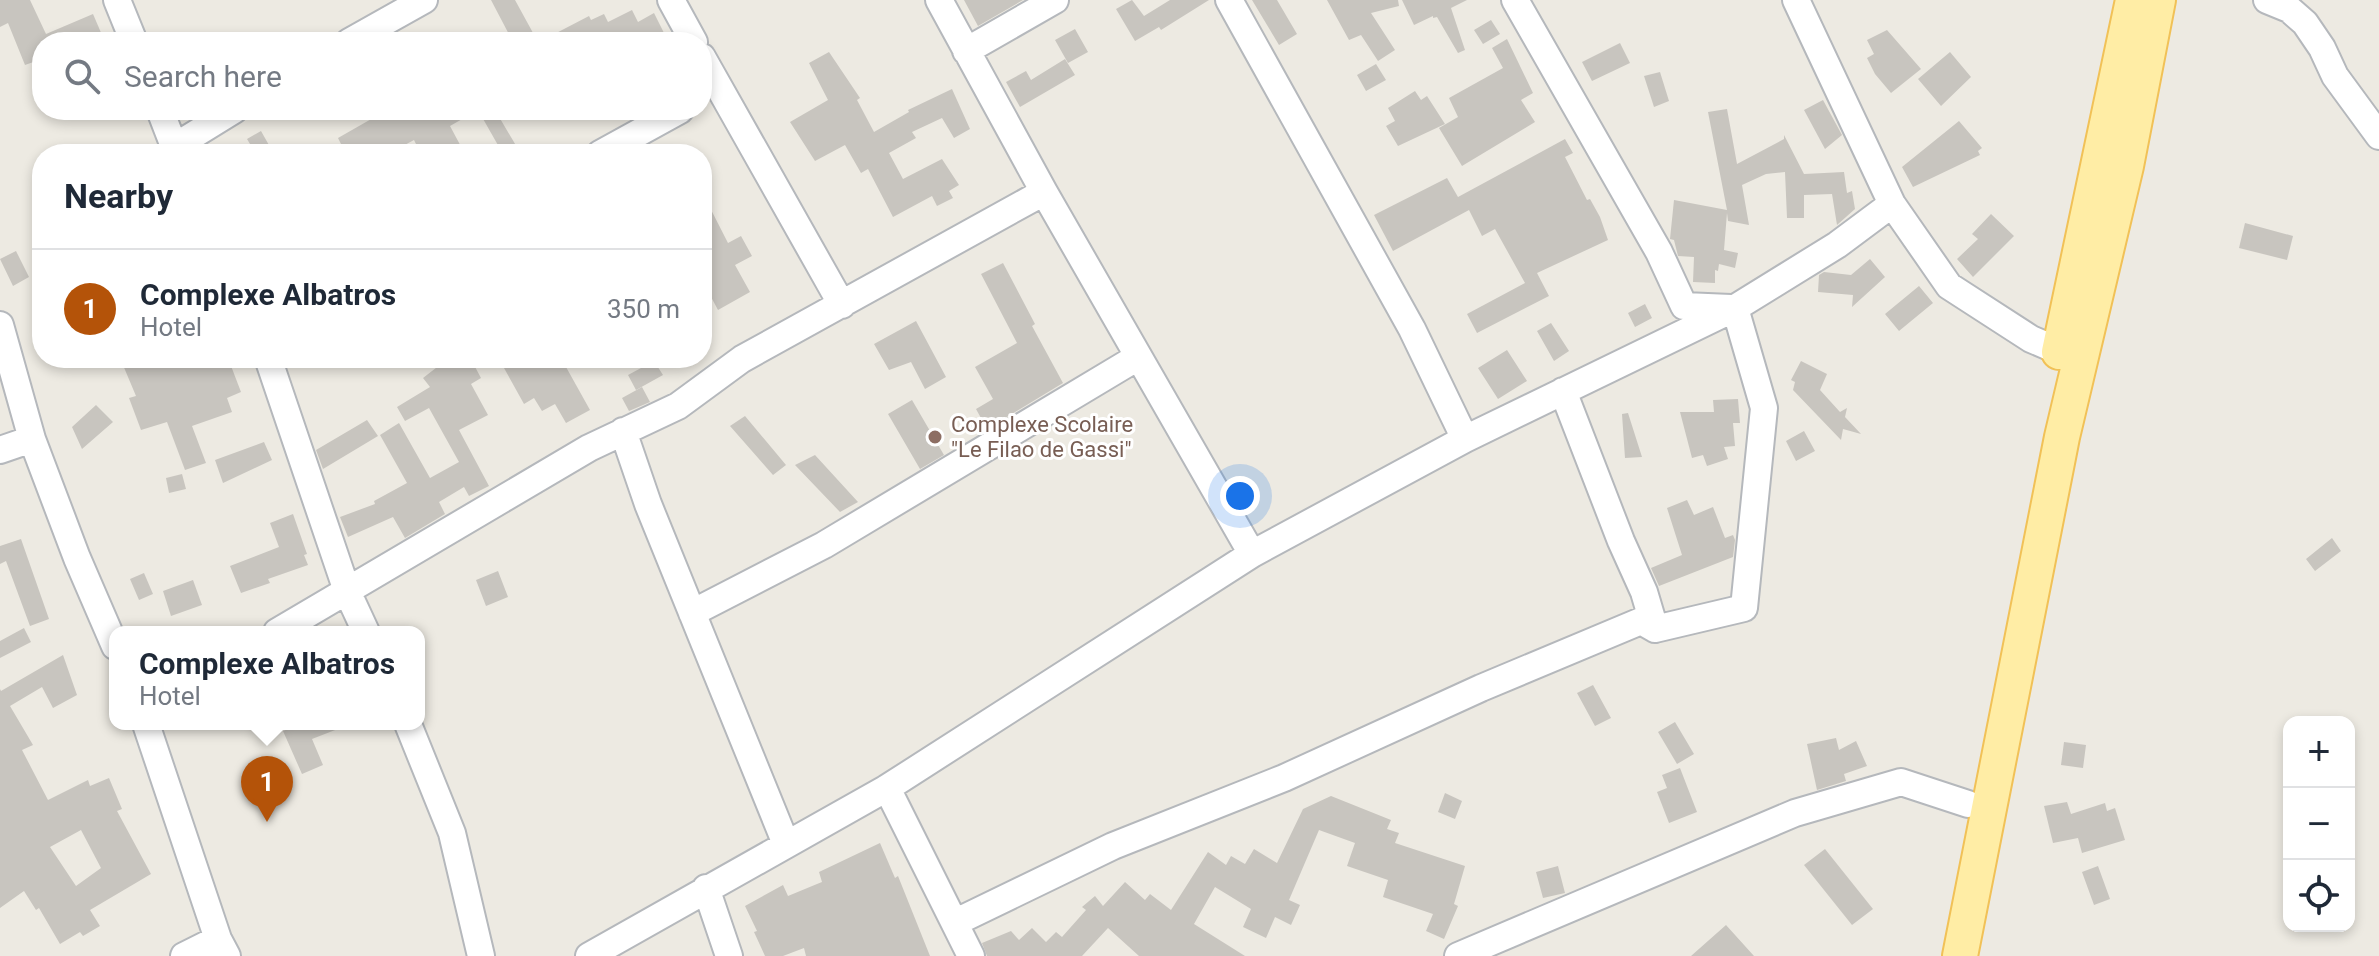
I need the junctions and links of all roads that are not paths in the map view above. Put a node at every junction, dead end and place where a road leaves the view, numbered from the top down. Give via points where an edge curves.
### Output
1 (117, 0) edge
2 (424, 0) edge
3 (671, 0) edge
4 (939, 0) edge
5 (1055, 0) edge
6 (1229, 0) edge
7 (1515, 0) edge
8 (1796, 0) edge
9 (2133, 0) edge
10 (2158, 0) edge
11 (2267, 0) edge
12 (390, 8) edge
13 (130, 32) edge
14 (361, 32) edge
15 (689, 32) edge
16 (966, 51) junction
17 (712, 95) edge
18 (164, 120) edge
19 (220, 120) edge
20 (662, 120) edge
21 (2379, 136) edge
22 (174, 144) edge
23 (185, 144) edge
24 (618, 144) edge
25 (1044, 192) junction
26 (1892, 204) junction
27 (842, 305) junction
28 (1735, 308) junction
29 (0, 325) edge
30 (2059, 351) junction
31 (1138, 357) junction
32 (271, 368) edge
33 (1563, 391) junction
34 (623, 431) junction
35 (32, 439) junction
36 (1465, 439) junction
37 (0, 450) edge
38 (2035, 520) junction
39 (1252, 554) junction
40 (347, 591) junction
41 (692, 613) junction
42 (287, 626) edge
43 (363, 626) edge
44 (1655, 629) junction
45 (109, 632) edge
46 (148, 730) edge
47 (410, 730) edge
48 (887, 788) junction
49 (1968, 804) junction
50 (786, 844) junction
51 (706, 888) junction
52 (956, 922) junction
53 (222, 947) edge
54 (184, 956) edge
55 (481, 956) edge
56 (589, 956) edge
57 (729, 956) edge
58 (971, 956) edge
59 (1458, 956) edge
60 (1938, 956) edge
61 (1960, 956) edge

1 - 13 street
2 - 12 street
3 - 15 street
4 - 16 street
5 - 16 street
6 - 36 street via 1412,329
7 - 28 street via 1659,252 1684,306
8 - 26 street
9 - 30 main road
10 - 38 main road via 2126,166 2062,437
11 - 21 street via 2305,23
12 - 14 street
16 - 25 street
17 - 27 street
18 - 22 street
19 - 23 street
20 - 24 street
25 - 27 street
25 - 31 street
26 - 28 street
26 - 30 street via 1949,286
27 - 34 street via 742,359 678,406
28 - 33 street
28 - 44 street via 1764,408 1744,608
29 - 35 street
30 - 38 main road
31 - 39 street
31 - 41 street via 824,545
32 - 40 street
33 - 36 street
33 - 44 street
34 - 40 street
34 - 41 street
35 - 37 street
35 - 45 street
36 - 39 street
38 - 49 main road
38 - 61 main road
39 - 48 street
40 - 42 street
40 - 43 street
41 - 50 street
44 - 52 street via 1641,621 1284,778 1113,846
46 - 53 street
47 - 55 street via 452,833
48 - 50 street
48 - 52 street
49 - 59 street via 1901,782 1795,813
49 - 60 main road
50 - 51 street
51 - 56 street
51 - 57 street
52 - 58 street
53 - 54 street

